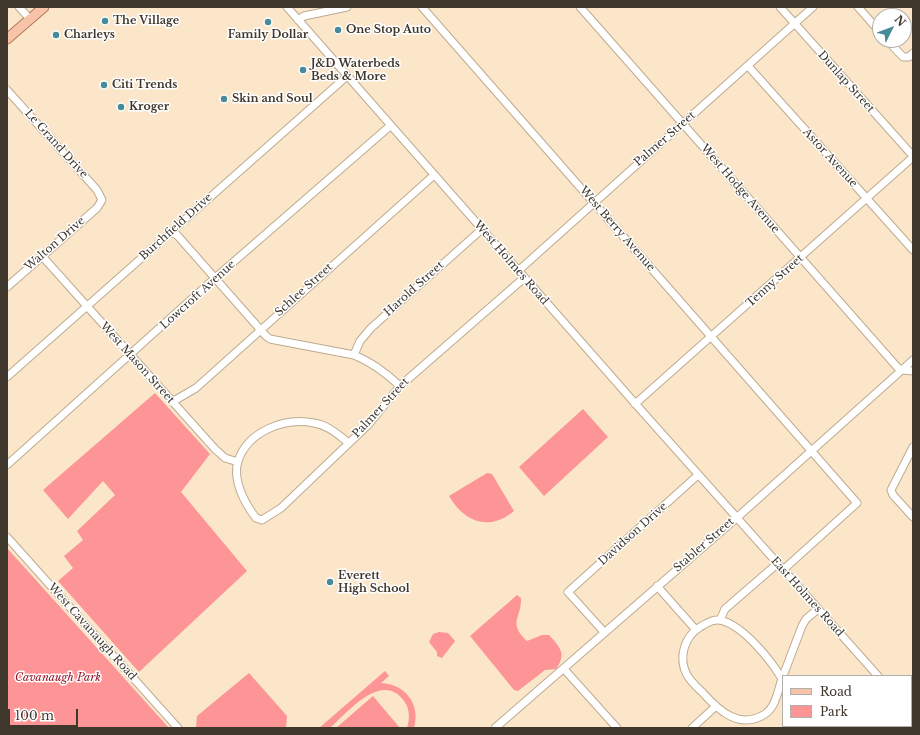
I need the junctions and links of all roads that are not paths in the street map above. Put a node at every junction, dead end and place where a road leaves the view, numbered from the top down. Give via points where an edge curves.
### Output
1 (19, 7) edge
2 (44, 7) edge
3 (286, 7) edge
4 (348, 7) edge
5 (422, 7) edge
6 (580, 7) edge
7 (780, 7) edge
8 (813, 7) edge
9 (858, 7) edge
10 (30, 19) junction
11 (298, 20) junction
12 (872, 23) edge
13 (794, 24) junction
14 (7, 39) edge
15 (895, 48) edge
16 (913, 53) edge
17 (748, 66) junction
18 (346, 77) junction
19 (7, 90) edge
20 (683, 124) junction
21 (390, 126) junction
22 (913, 157) edge
23 (434, 176) junction
24 (867, 199) junction
25 (102, 200) joint
26 (594, 203) junction
27 (481, 230) junction
28 (171, 232) junction
29 (913, 250) edge
30 (42, 256) junction
31 (801, 258) junction
32 (518, 271) junction
33 (215, 278) junction
34 (524, 278) junction
35 (7, 287) edge
36 (87, 307) junction
37 (260, 329) junction
38 (712, 337) junction
39 (130, 355) junction
40 (354, 355) junction
41 (913, 360) edge
42 (902, 370) junction
43 (913, 371) edge
44 (7, 378) edge
45 (400, 386) junction
46 (172, 402) junction
47 (635, 404) junction
48 (349, 443) junction
49 (913, 447) edge
50 (811, 451) junction
51 (238, 462) junction
52 (7, 465) edge
53 (698, 475) junction
54 (912, 516) edge
55 (736, 517) junction
56 (7, 537) edge
57 (777, 564) junction
58 (783, 570) junction
59 (656, 586) junction
60 (818, 609) junction
61 (720, 620) junction
62 (696, 630) junction
63 (604, 632) junction
64 (564, 669) junction
65 (784, 675) edge
66 (877, 675) edge
67 (782, 676) edge
68 (782, 680) edge
69 (715, 707) junction
70 (178, 728) edge
71 (495, 728) edge
72 (617, 728) edge
73 (692, 728) edge

1 - 10 street
2 - 10 main road
3 - 11 street, West Holmes Road
4 - 11 street via 304,16
5 - 26 street, West Berry Avenue
6 - 20 street, West Hodge Avenue
7 - 13 street, Dunlap Street
8 - 13 street, Palmer Street
9 - 12 street
10 - 14 main road
11 - 18 street, West Holmes Road
13 - 17 street, Palmer Street
13 - 22 street, Dunlap Street
15 - 16 street via 906,58
17 - 20 street, Palmer Street
17 - 24 street, Astor Avenue
18 - 21 street, West Holmes Road
18 - 28 street, Burchfield Drive
19 - 25 street, Le Grand Drive via 97,190
20 - 26 street, Palmer Street
20 - 31 street, West Hodge Avenue
21 - 23 street, West Holmes Road
21 - 33 street, Lowcroft Avenue
22 - 24 street, Tenny Street
23 - 27 street, West Holmes Road
23 - 37 street, Schlee Street
24 - 29 street, Astor Avenue
24 - 31 street, Tenny Street
25 - 30 street, Walton Drive via 97,208
26 - 32 street, Palmer Street
26 - 38 street, West Berry Avenue
27 - 32 street, West Holmes Road
27 - 40 street, Harold Street via 371,328 360,341
28 - 33 street via 177,235
28 - 36 street, Burchfield Drive
30 - 35 street, Walton Drive
30 - 36 street, West Mason Street
31 - 38 street, Tenny Street
31 - 42 street, West Hodge Avenue
32 - 34 street, West Holmes Road
33 - 37 street
33 - 39 street, Lowcroft Avenue
34 - 45 street, Palmer Street
34 - 47 street, West Holmes Road
36 - 39 street, West Mason Street
36 - 44 street, Burchfield Drive
37 - 40 street via 270,339
37 - 46 street, Schlee Street via 196,388
38 - 47 street, Tenny Street
38 - 50 street, West Berry Avenue
39 - 46 street, West Mason Street
39 - 52 street, Lowcroft Avenue
40 - 45 street via 366,360
41 - 42 street, Stabler Street
42 - 43 street
42 - 50 street, Stabler Street
45 - 48 street, Palmer Street
46 - 51 street, West Mason Street via 215,449 225,458
47 - 53 street, West Holmes Road
48 - 51 street via 331,429 315,423 287,423 261,432 246,446
48 - 51 street, Palmer Street via 281,508 262,520 256,518 243,500
49 - 54 street via 891,490
50 - 55 street, Stabler Street
50 - 58 street, West Berry Avenue via 857,503
53 - 55 street, West Holmes Road
53 - 63 street, Davidson Drive via 568,592
55 - 57 street, East Holmes Road
55 - 59 street, Stabler Street
56 - 70 street, West Cavanaugh Road
57 - 58 street, East Holmes Road
57 - 61 street via 725,609
58 - 60 street, East Holmes Road
59 - 62 street
59 - 63 street, Stabler Street
60 - 65 street via 802,626
60 - 66 street, East Holmes Road
61 - 62 street
61 - 67 street via 739,628
62 - 69 street via 686,642 684,668
63 - 64 street, Stabler Street
64 - 71 street, Stabler Street
64 - 72 street
68 - 69 street via 775,700 765,714 747,720 735,719
69 - 73 street

